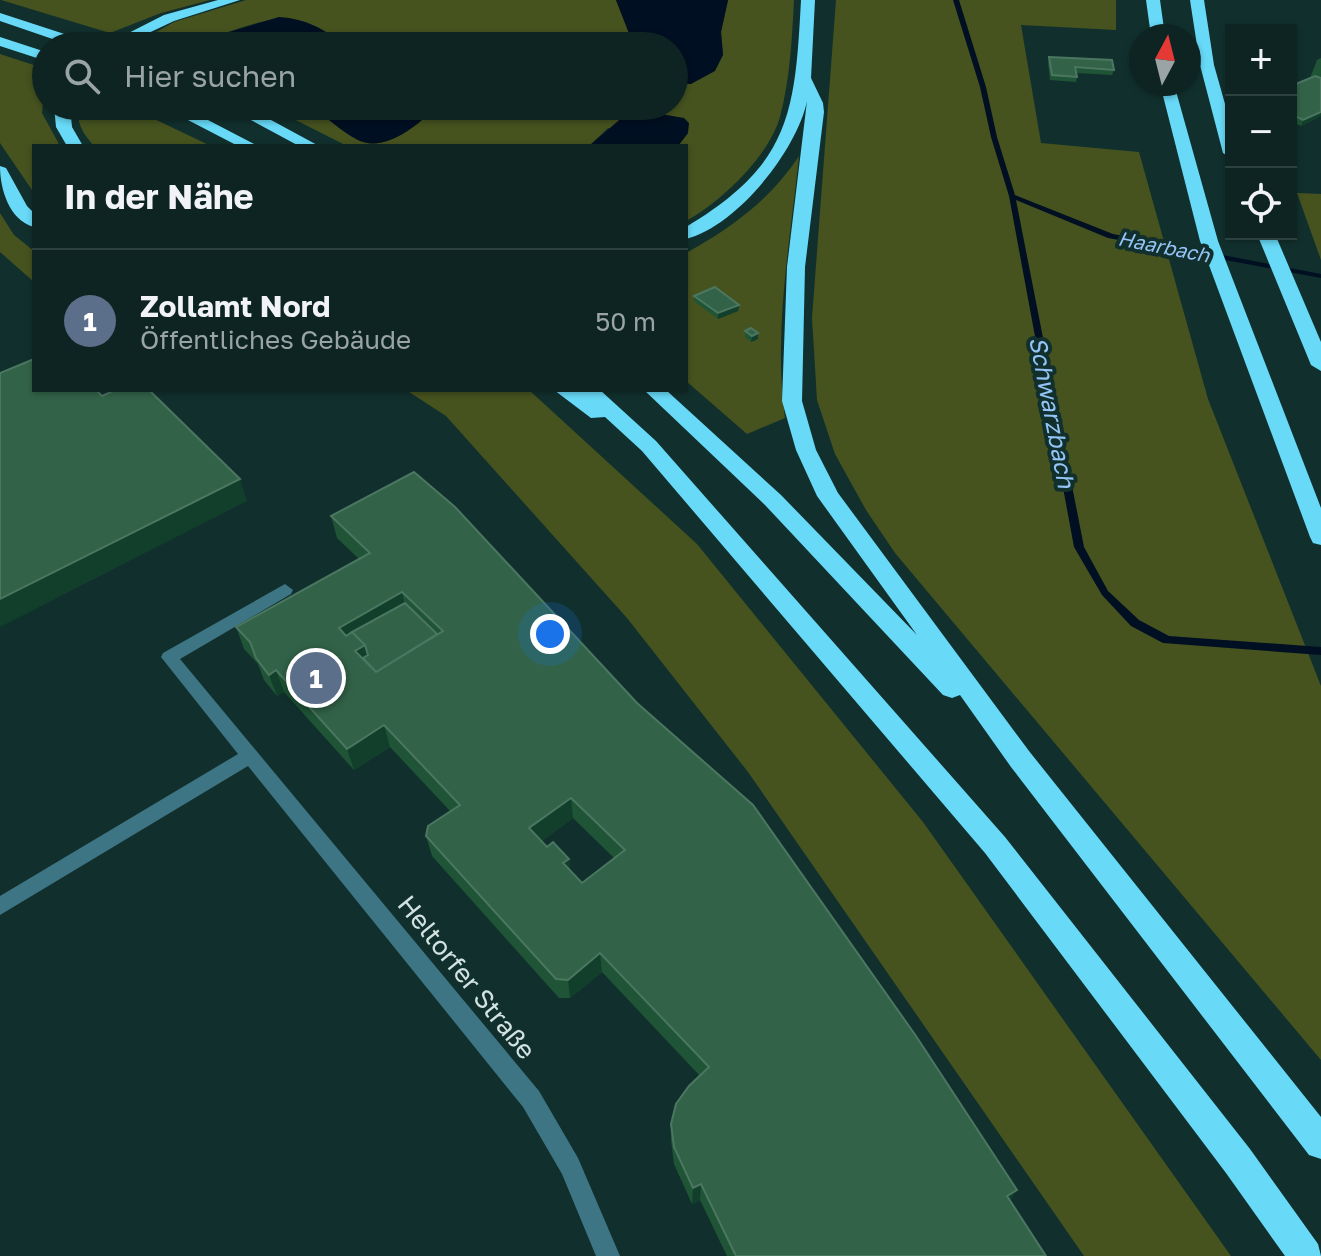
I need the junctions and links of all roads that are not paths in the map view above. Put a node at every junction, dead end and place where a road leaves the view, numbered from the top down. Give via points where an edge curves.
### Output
1 (233, 0) edge
2 (808, 0) edge
3 (1153, 0) edge
4 (1197, 0) edge
5 (0, 17) edge
6 (1156, 24) edge
7 (45, 32) edge
8 (140, 32) edge
9 (0, 41) edge
10 (32, 52) edge
11 (804, 79) junction
12 (1170, 96) edge
13 (63, 120) edge
14 (197, 120) edge
15 (260, 120) edge
16 (1225, 131) edge
17 (74, 144) edge
18 (246, 144) edge
19 (307, 144) edge
20 (0, 171) edge
21 (32, 220) edge
22 (688, 233) edge
23 (1274, 240) edge
24 (1321, 365) edge
25 (567, 392) edge
26 (590, 392) edge
27 (656, 392) edge
28 (649, 446) junction
29 (1321, 537) edge
30 (285, 590) dead end
31 (249, 756) junction
32 (1020, 759) junction
33 (0, 906) edge
34 (1321, 1143) edge
35 (608, 1256) edge
36 (1306, 1256) edge

1 - 8 highway
2 - 11 highway
3 - 6 highway
4 - 16 highway
5 - 7 highway
9 - 10 highway
11 - 22 highway via 797,112 770,164 741,196
11 - 32 highway via 816,112 791,352 792,401 806,450 828,496
12 - 29 highway via 1209,241
13 - 17 highway
14 - 18 highway
15 - 19 highway
20 - 21 highway
23 - 24 highway
25 - 28 highway
26 - 28 highway
27 - 32 highway via 773,500
28 - 36 highway via 995,845
30 - 31 street, Heltorfer Straße via 169,657
31 - 33 street
31 - 35 street, Heltorfer Straße via 531,1099 570,1166
32 - 34 highway

